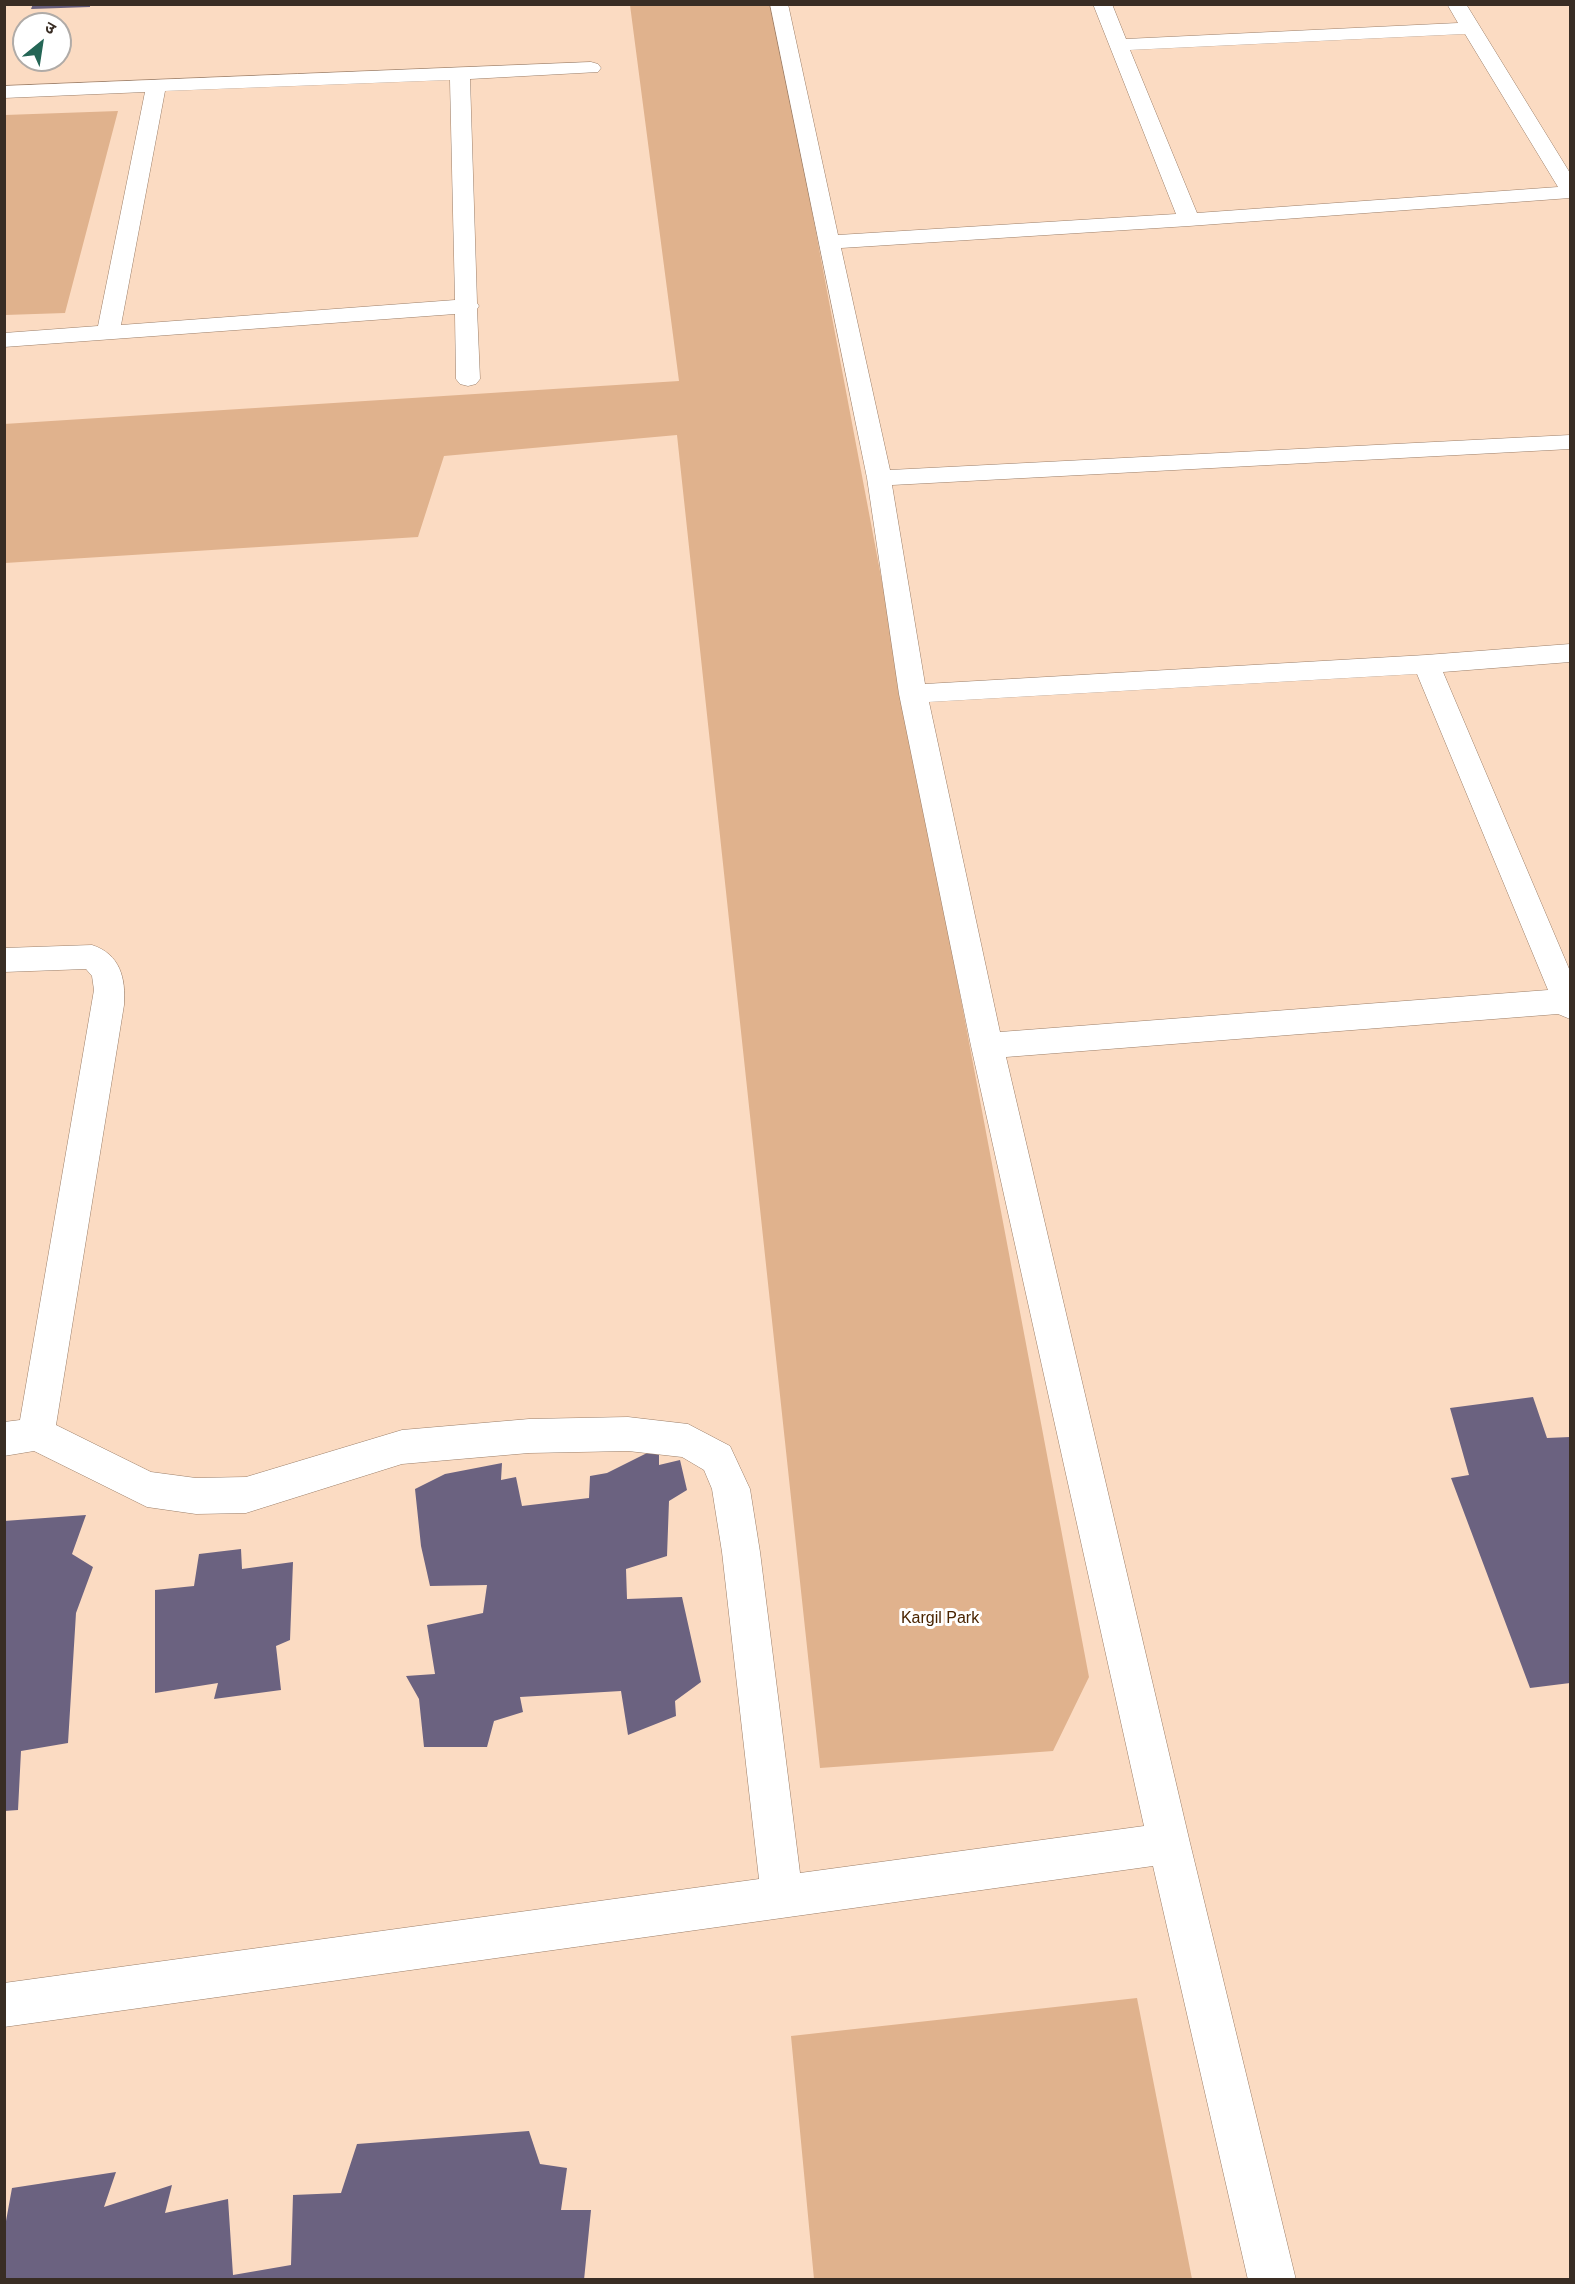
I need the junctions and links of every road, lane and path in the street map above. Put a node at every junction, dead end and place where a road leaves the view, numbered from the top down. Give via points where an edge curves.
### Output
1 (779, 4) edge
2 (1102, 4) edge
3 (1456, 4) edge
4 (1472, 28) junction
5 (1120, 45) junction
6 (591, 68) dead end
7 (460, 74) junction
8 (156, 87) junction
9 (4, 92) edge
10 (1570, 190) edge
11 (1188, 220) junction
12 (828, 242) junction
13 (468, 306) junction
14 (108, 332) junction
15 (4, 340) edge
16 (468, 379) dead end
17 (1570, 442) edge
18 (879, 478) junction
19 (1570, 653) edge
20 (1426, 664) junction
21 (913, 694) junction
22 (4, 960) edge
23 (1570, 1003) edge
24 (987, 1046) junction
25 (20, 1437) edge
26 (1169, 1843) junction
27 (782, 1897) junction
28 (4, 2005) edge
29 (1272, 2280) edge

1 - 12 street
2 - 5 street
3 - 4 street
4 - 5 street
4 - 10 street
5 - 11 street
6 - 7 street
7 - 8 street
7 - 13 street
8 - 9 street
8 - 14 street
10 - 11 street
11 - 12 street
12 - 18 street
13 - 14 street
13 - 16 street
14 - 15 street
17 - 18 street
18 - 21 street
19 - 20 street
20 - 21 street
20 - 23 street
21 - 24 street
22 - 25 street via 92,957 103,965 110,981
23 - 24 street
24 - 26 street
25 - 27 street via 147,1488 196,1496 246,1495 402,1447 529,1436 628,1434 688,1441 717,1458 731,1489 741,1552
26 - 27 street
26 - 29 street
27 - 28 street

